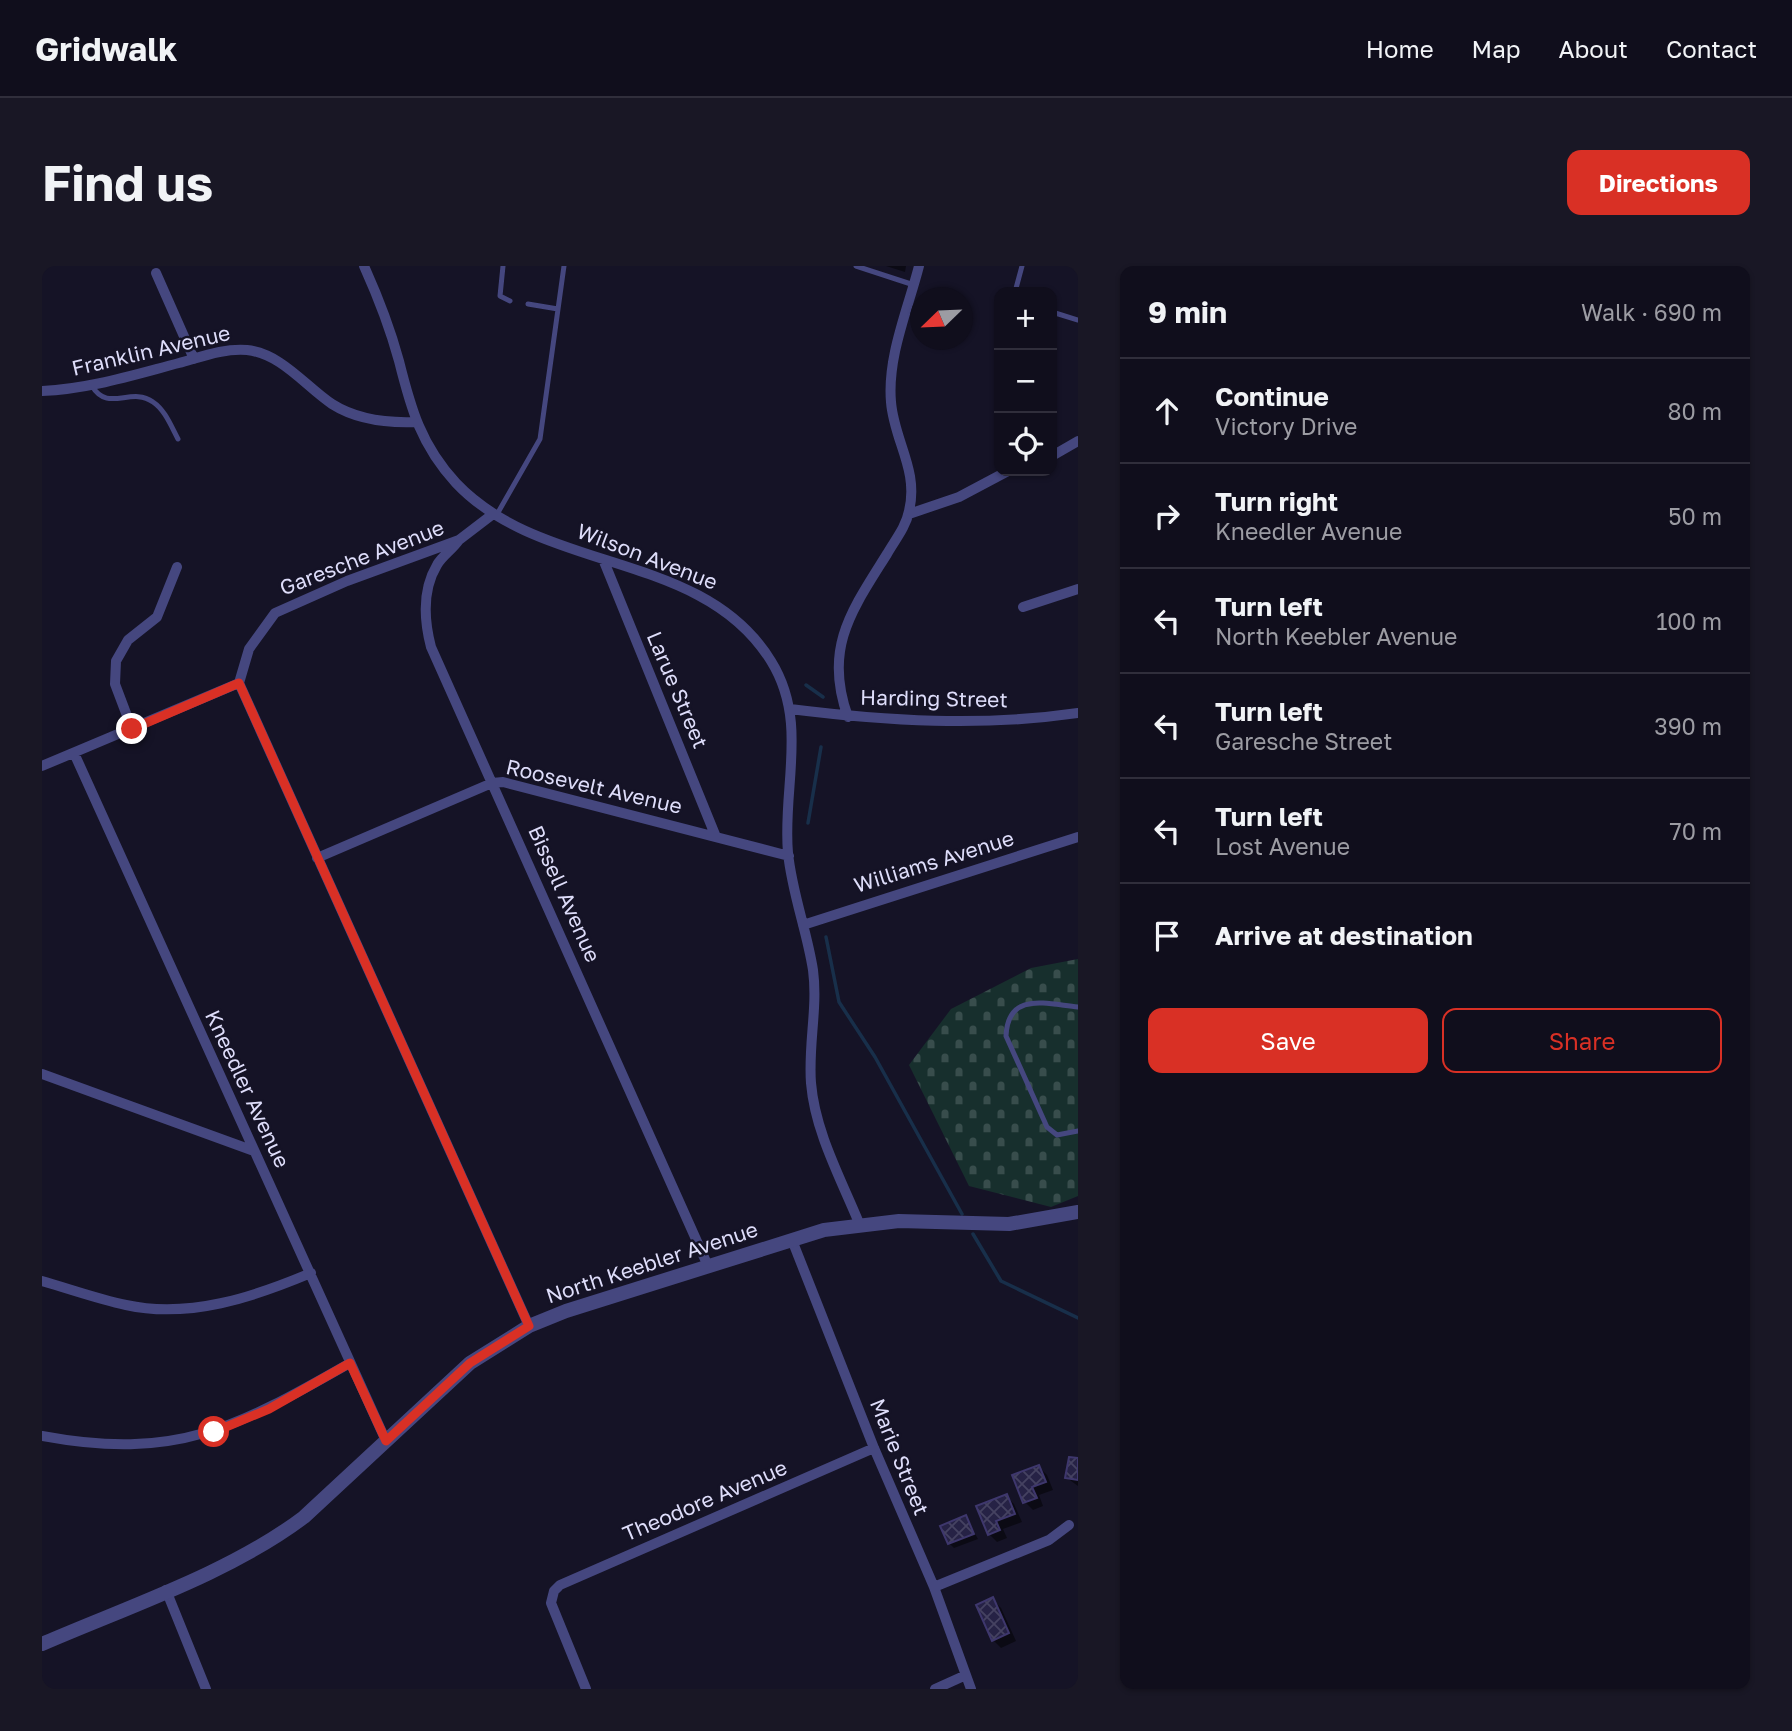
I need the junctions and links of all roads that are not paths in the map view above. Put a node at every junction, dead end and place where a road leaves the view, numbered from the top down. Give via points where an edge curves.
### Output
1 (364, 266) edge
2 (503, 266) edge
3 (564, 266) edge
4 (856, 266) edge
5 (919, 266) edge
6 (1022, 266) edge
7 (156, 272) dead end
8 (914, 285) junction
9 (1016, 287) edge
10 (510, 301) dead end
11 (528, 304) dead end
12 (558, 309) junction
13 (1057, 314) edge
14 (1078, 320) edge
15 (194, 359) junction
16 (92, 386) junction
17 (42, 391) edge
18 (415, 422) junction
19 (178, 439) dead end
20 (1078, 441) edge
21 (1057, 453) edge
22 (999, 476) edge
23 (909, 514) junction
24 (495, 515) junction
25 (459, 540) junction
26 (603, 559) junction
27 (177, 567) dead end
28 (1078, 589) edge
29 (1023, 607) dead end
30 (239, 683) junction
31 (790, 709) junction
32 (1078, 713) edge
33 (848, 717) junction
34 (132, 729) junction
35 (74, 753) junction
36 (42, 766) edge
37 (492, 783) junction
38 (716, 837) junction
39 (1078, 837) edge
40 (789, 856) junction
41 (317, 858) junction
42 (803, 925) junction
43 (1078, 1007) edge
44 (42, 1074) edge
45 (1078, 1131) edge
46 (254, 1151) junction
47 (1078, 1212) edge
48 (859, 1223) junction
49 (792, 1240) junction
50 (708, 1266) junction
51 (311, 1273) junction
52 (42, 1281) edge
53 (529, 1326) junction
54 (350, 1363) junction
55 (42, 1436) edge
56 (386, 1441) junction
57 (874, 1448) junction
58 (1069, 1525) dead end
59 (934, 1587) junction
60 (166, 1590) junction
61 (42, 1644) edge
62 (966, 1675) junction
63 (206, 1689) edge
64 (586, 1689) edge
65 (935, 1689) edge
66 (971, 1689) edge

1 - 18 street, Wilson Avenue via 386,321
2 - 10 lane via 500,296
3 - 12 lane
4 - 8 lane
5 - 8 street
6 - 9 lane
7 - 15 street
8 - 23 street via 900,333 890,400 910,466
11 - 12 lane
12 - 24 lane via 540,439
13 - 14 lane
15 - 16 street, Franklin Avenue
15 - 18 street, Franklin Avenue via 232,350 264,354 334,405 376,421
16 - 17 street, Franklin Avenue
16 - 19 lane via 105,399 150,400
18 - 24 street, Wilson Avenue via 456,483
20 - 21 street
22 - 23 street via 959,497
23 - 33 street via 843,630 838,683
24 - 25 street, Garesche Avenue
24 - 26 street, Wilson Avenue via 525,533
25 - 30 street, Garesche Avenue via 275,612 249,649
25 - 37 street, Bissell Avenue via 437,565 430,583 427,631
26 - 31 street, Wilson Avenue via 700,594 729,612 760,643
26 - 38 street, Larue Street
27 - 34 street via 157,617 128,640 116,661 115,684
28 - 29 street
30 - 34 street
30 - 41 street
31 - 33 street, Harding Street
31 - 40 street, Wilson Avenue
32 - 33 street, Harding Street via 954,722
34 - 35 street
35 - 36 street
35 - 46 street, Kneedler Avenue
37 - 38 street, Roosevelt Avenue via 503,782
37 - 41 street, Roosevelt Avenue
37 - 50 street, Bissell Avenue
38 - 40 street, Roosevelt Avenue
39 - 42 street, Williams Avenue
40 - 42 street, Wilson Avenue
41 - 53 street
42 - 48 street, Wilson Avenue via 815,995 814,1102
43 - 45 lane via 1025,1003 1013,1010 1006,1036 1047,1127 1057,1135
44 - 46 street
46 - 51 street, Kneedler Avenue
47 - 48 street, North Keebler Avenue via 1009,1224
48 - 49 street, North Keebler Avenue
49 - 50 street, North Keebler Avenue
49 - 57 street, Marie Street
50 - 53 street, North Keebler Avenue
51 - 52 street via 241,1299 189,1308 128,1306
51 - 54 street, Kneedler Avenue
53 - 56 street, North Keebler Avenue via 470,1363
54 - 55 street via 243,1421 184,1439 113,1445
54 - 56 street, Kneedler Avenue
56 - 60 street, North Keebler Avenue via 280,1535
57 - 59 street, Marie Street
57 - 64 street, Theodore Avenue via 560,1585 554,1591 554,1610
58 - 59 street via 1049,1540
59 - 62 street, Marie Street
60 - 61 street, North Keebler Avenue
60 - 63 street
62 - 65 street
62 - 66 street, Marie Street

